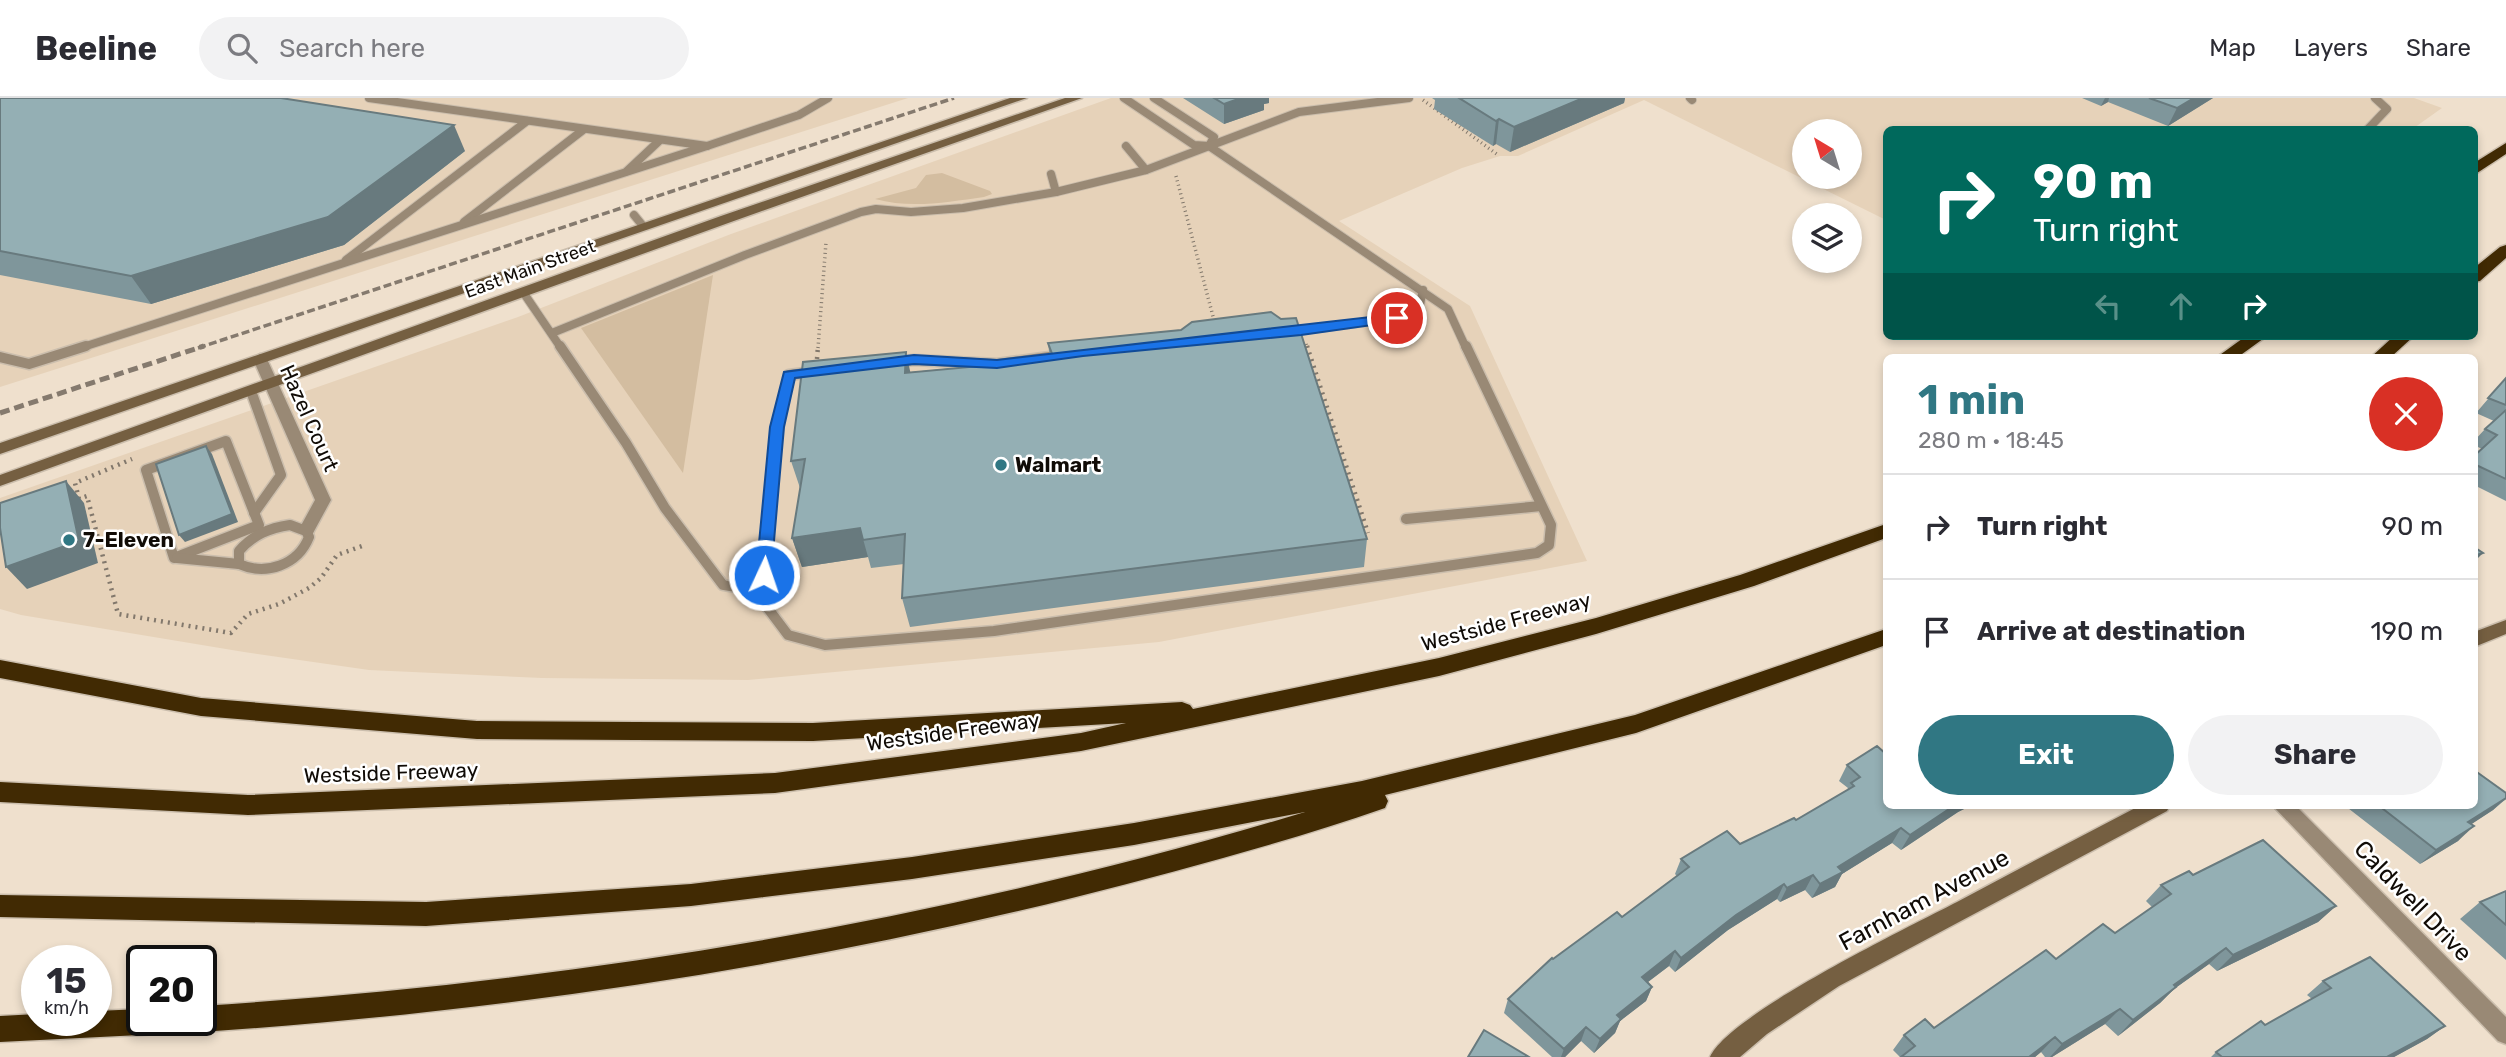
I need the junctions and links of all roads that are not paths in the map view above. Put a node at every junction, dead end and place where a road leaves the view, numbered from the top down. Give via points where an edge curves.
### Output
1 (369, 98) edge
2 (828, 98) edge
3 (1021, 98) edge
4 (1076, 98) edge
5 (1124, 98) edge
6 (1154, 98) edge
7 (1409, 98) edge
8 (2375, 98) edge
9 (527, 121) junction
10 (2371, 126) edge
11 (583, 130) junction
12 (659, 141) junction
13 (707, 146) junction
14 (1126, 146) dead end
15 (1209, 146) junction
16 (2506, 147) edge
17 (2478, 169) edge
18 (1146, 170) junction
19 (1051, 174) dead end
20 (623, 175) junction
21 (1056, 192) junction
22 (456, 228) junction
23 (2506, 250) edge
24 (339, 265) junction
25 (2478, 274) edge
26 (1423, 290) junction
27 (523, 292) junction
28 (1278, 332) edge
29 (552, 333) junction
30 (2252, 340) edge
31 (2400, 340) edge
32 (1072, 354) edge
33 (2231, 354) edge
34 (2384, 354) edge
35 (0, 357) edge
36 (260, 359) junction
37 (888, 363) edge
38 (828, 370) edge
39 (271, 384) junction
40 (251, 391) junction
41 (0, 449) edge
42 (0, 481) edge
43 (1541, 506) junction
44 (254, 513) junction
45 (1406, 519) dead end
46 (261, 529) junction
47 (306, 531) junction
48 (1883, 532) edge
49 (174, 558) junction
50 (239, 564) junction
51 (751, 586) junction
52 (2506, 627) edge
53 (1883, 638) edge
54 (2478, 638) edge
55 (0, 668) edge
56 (1264, 705) junction
57 (1636, 724) junction
58 (0, 792) edge
59 (2152, 809) edge
60 (2286, 809) edge
61 (0, 906) edge
62 (217, 1018) edge
63 (126, 1023) edge
64 (0, 1029) edge
65 (2506, 1033) edge
66 (1722, 1057) edge

1 - 9 lane
2 - 13 lane via 799,114
3 - 36 main road, East Main Street via 639,220
4 - 27 main road, East Main Street
5 - 15 lane via 1194,145
6 - 15 lane via 1214,137
7 - 15 lane via 1298,112
8 - 10 lane via 2386,109
9 - 11 lane
9 - 24 lane
11 - 12 lane
11 - 22 lane
12 - 13 lane
12 - 20 lane
13 - 20 lane
14 - 18 lane
15 - 18 lane
15 - 26 lane
16 - 17 highway
18 - 21 lane
19 - 21 lane
20 - 22 lane
21 - 29 lane via 963,208 876,209 827,224
22 - 24 lane
23 - 25 highway
24 - 35 lane via 29,364
26 - 28 lane via 1419,309 1397,318
26 - 43 lane via 1448,309 1456,323
27 - 29 lane
27 - 39 main road, East Main Street
29 - 51 lane via 665,508 723,585
30 - 33 highway
31 - 34 highway
32 - 37 lane via 997,364 914,359
36 - 39 street, Hazel Court
36 - 41 main road, East Main Street
38 - 51 lane via 789,375 785,382 764,575
39 - 40 main road, East Main Street
39 - 47 street, Hazel Court via 323,500
40 - 42 main road, East Main Street
40 - 44 lane via 281,475
43 - 45 lane
43 - 51 lane via 1551,525 1549,545 1537,553 993,631 825,645 788,635
44 - 46 lane
44 - 49 lane via 226,441 146,470
46 - 47 lane via 290,525
46 - 49 lane
46 - 50 lane via 239,551
47 - 50 lane via 308,543 286,563 264,570
48 - 56 highway, Westside Freeway via 1746,581 1596,626 1439,667
49 - 50 lane
52 - 54 main road
53 - 57 highway
55 - 56 highway via 201,707 477,730 813,732
56 - 58 highway, Westside Freeway via 1081,742 775,783 248,805
57 - 61 highway via 1362,791 1134,834 691,895 426,914
57 - 62 highway via 1146,869 753,956 505,994
59 - 66 main road, Farnham Avenue via 1831,979 1759,1026
60 - 65 street, Caldwell Drive
63 - 64 highway

